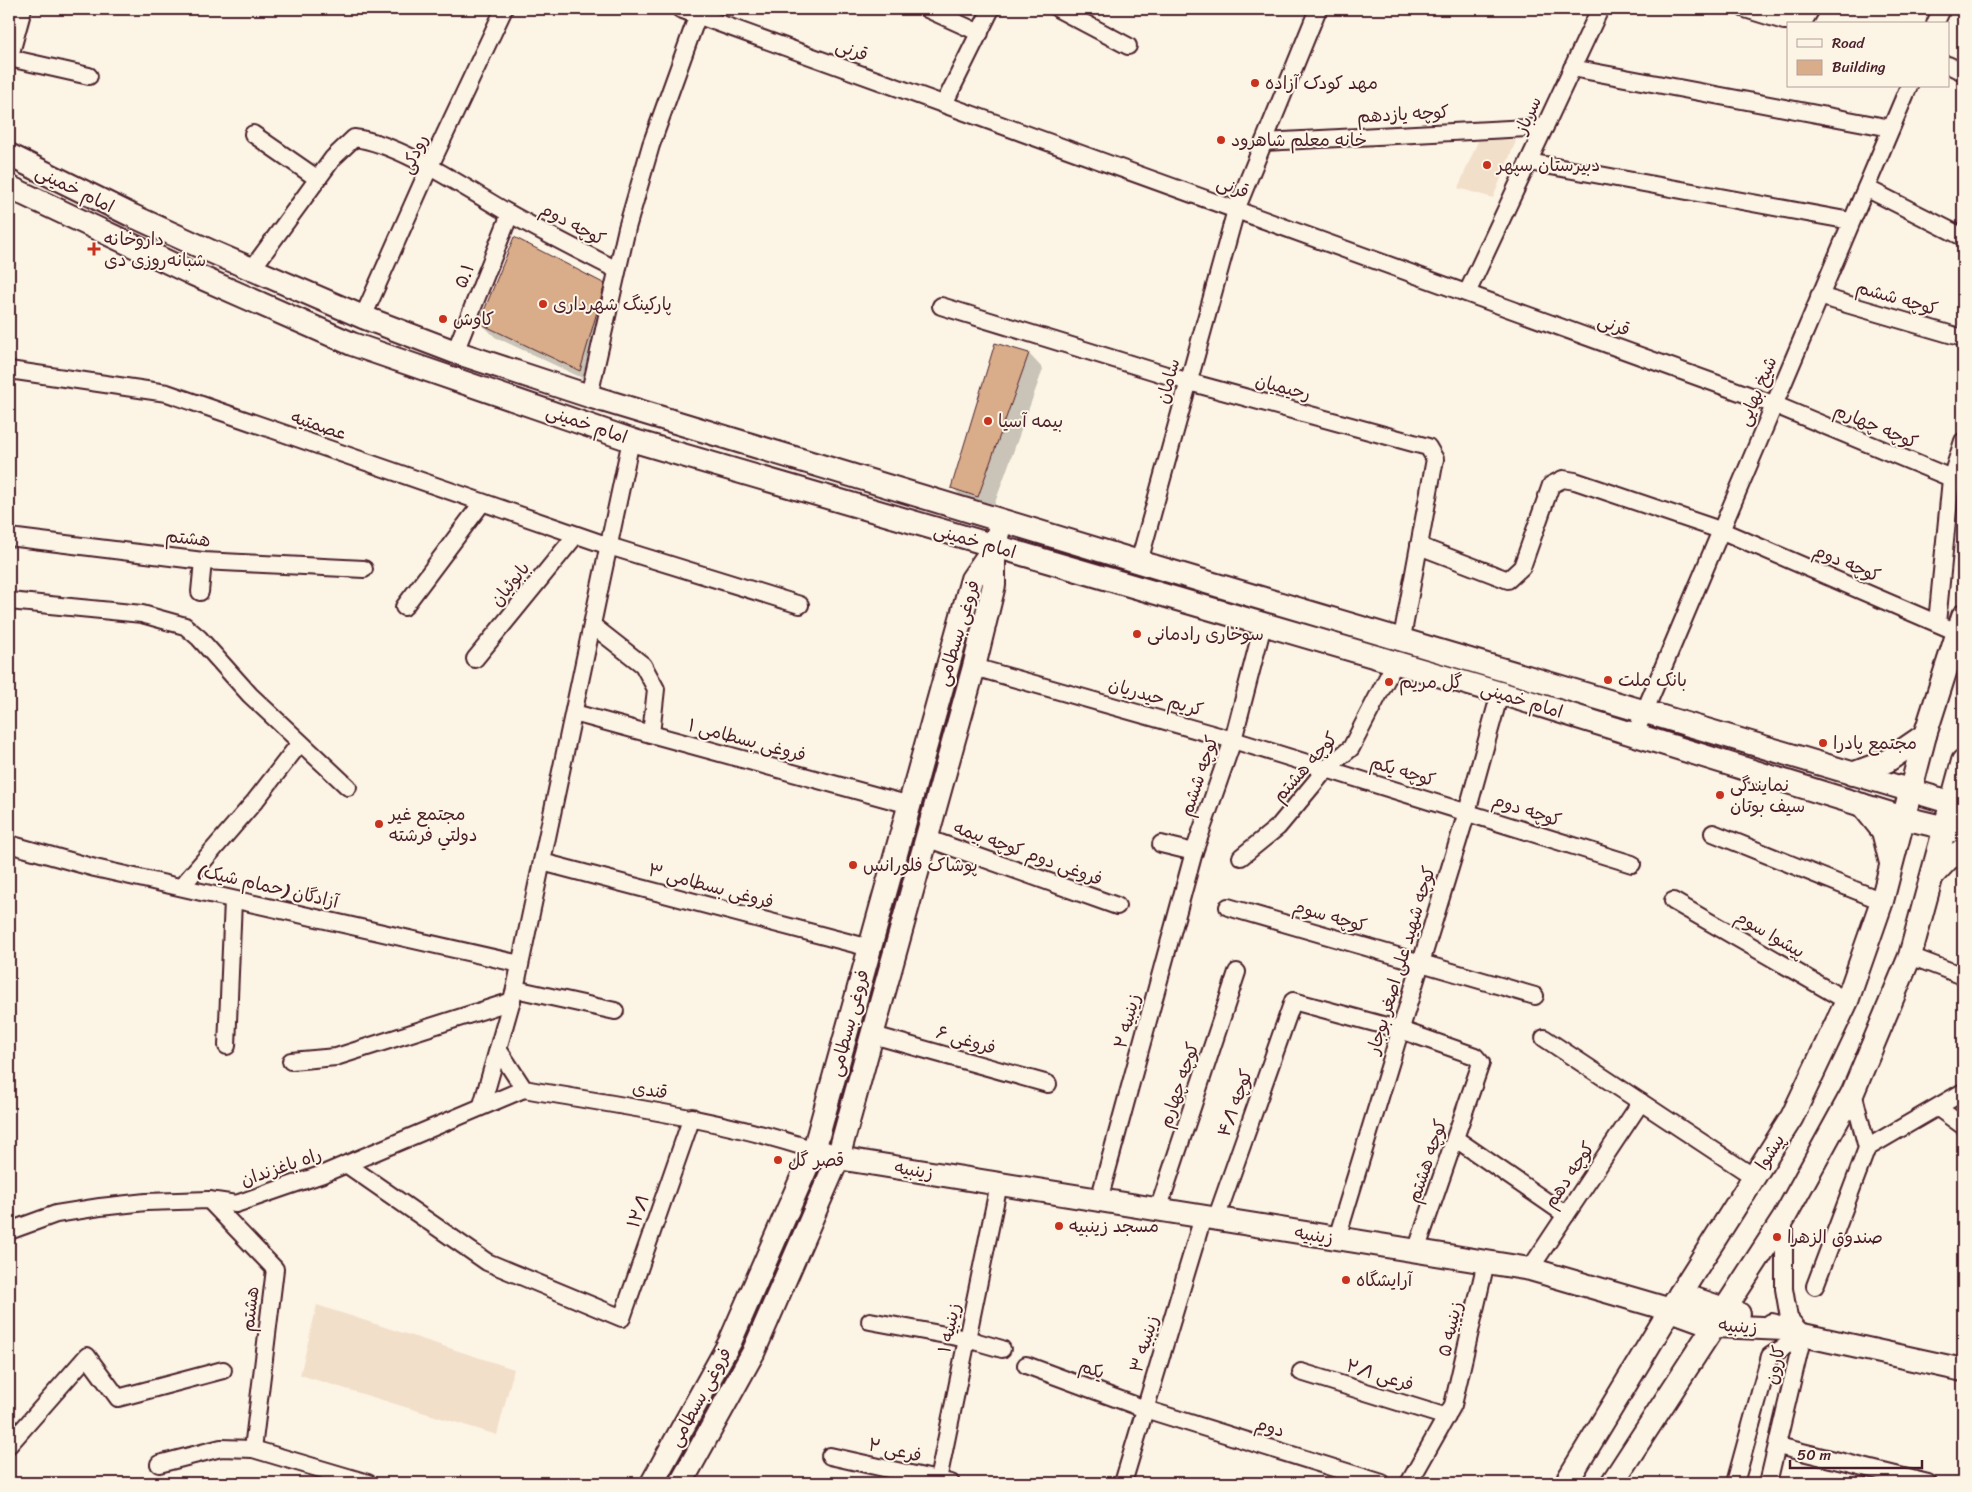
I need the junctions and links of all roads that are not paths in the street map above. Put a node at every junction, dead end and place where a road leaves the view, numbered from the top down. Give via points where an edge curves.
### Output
1 (23, 9) edge
2 (504, 9) edge
3 (680, 9) edge
4 (927, 9) edge
5 (991, 9) edge
6 (1058, 9) edge
7 (1318, 9) edge
8 (1600, 9) edge
9 (1745, 9) edge
10 (1811, 9) edge
11 (1942, 9) edge
12 (699, 12) edge
13 (1936, 22) edge
14 (980, 33) junction
15 (1128, 46) dead end
16 (9, 59) edge
17 (1950, 66) edge
18 (1572, 68) junction
19 (1963, 72) edge
20 (89, 76) dead end
21 (1908, 88) edge
22 (944, 104) junction
23 (1545, 126) junction
24 (1891, 128) junction
25 (253, 134) dead end
26 (1264, 142) junction
27 (9, 155) edge
28 (1528, 162) junction
29 (429, 168) junction
30 (318, 179) junction
31 (9, 187) edge
32 (1866, 188) junction
33 (1236, 210) junction
34 (510, 214) junction
35 (1851, 221) junction
36 (1963, 238) edge
37 (252, 269) junction
38 (617, 270) junction
39 (1467, 293) junction
40 (1819, 296) junction
41 (942, 306) dead end
42 (363, 317) junction
43 (1963, 338) edge
44 (455, 352) junction
45 (9, 370) edge
46 (1189, 382) junction
47 (590, 396) junction
48 (1774, 404) junction
49 (631, 440) junction
50 (1963, 442) edge
51 (1957, 481) edge
52 (482, 503) junction
53 (1002, 521) junction
54 (1720, 530) junction
55 (576, 535) junction
56 (9, 537) edge
57 (609, 546) junction
58 (1419, 546) junction
59 (994, 547) junction
60 (203, 561) junction
61 (1139, 562) junction
62 (364, 569) dead end
63 (200, 592) dead end
64 (9, 600) edge
65 (800, 605) dead end
66 (404, 606) dead end
67 (1937, 623) junction
68 (1960, 624) edge
69 (592, 625) junction
70 (1263, 625) junction
71 (1402, 638) junction
72 (475, 659) dead end
73 (1395, 663) junction
74 (974, 667) junction
75 (1500, 693) junction
76 (1643, 711) junction
77 (574, 713) junction
78 (651, 734) junction
79 (1634, 734) junction
80 (1926, 735) junction
81 (1233, 740) junction
82 (300, 743) junction
83 (1963, 761) edge
84 (1327, 768) junction
85 (1852, 774) junction
86 (348, 787) dead end
87 (1911, 791) junction
88 (1957, 804) edge
89 (910, 805) junction
90 (1862, 805) junction
91 (1467, 812) junction
92 (1904, 818) junction
93 (1954, 830) edge
94 (1713, 833) dead end
95 (926, 838) junction
96 (9, 844) edge
97 (1161, 844) dead end
98 (1963, 850) edge
99 (1194, 852) junction
100 (1241, 857) dead end
101 (542, 862) junction
102 (1632, 864) dead end
103 (1892, 866) junction
104 (1934, 874) junction
105 (182, 886) junction
106 (233, 900) junction
107 (1673, 901) dead end
108 (1882, 902) junction
109 (1117, 906) dead end
110 (1228, 907) dead end
111 (870, 948) junction
112 (1910, 956) junction
113 (1421, 963) junction
114 (520, 964) junction
115 (1237, 972) dead end
116 (1963, 976) edge
117 (514, 995) junction
118 (1535, 996) dead end
119 (1847, 1001) junction
120 (615, 1011) dead end
121 (1401, 1030) junction
122 (873, 1035) junction
123 (1544, 1038) dead end
124 (227, 1046) dead end
125 (498, 1048) junction
126 (291, 1061) dead end
127 (1048, 1084) dead end
128 (524, 1089) junction
129 (1852, 1092) junction
130 (1963, 1092) edge
131 (1641, 1102) junction
132 (482, 1105) junction
133 (1938, 1108) junction
134 (692, 1117) junction
135 (1963, 1126) edge
136 (1456, 1139) junction
137 (1867, 1148) junction
138 (814, 1150) junction
139 (838, 1158) junction
140 (346, 1164) junction
141 (1754, 1177) junction
142 (1000, 1184) junction
143 (209, 1200) junction
144 (1099, 1200) junction
145 (1158, 1210) junction
146 (1566, 1215) junction
147 (1209, 1218) junction
148 (1784, 1218) junction
149 (9, 1231) edge
150 (1337, 1238) junction
151 (1416, 1251) junction
152 (1486, 1262) junction
153 (1530, 1269) junction
154 (1815, 1286) dead end
155 (1676, 1302) junction
156 (1720, 1318) junction
157 (870, 1321) dead end
158 (1794, 1332) junction
159 (967, 1339) junction
160 (1002, 1349) dead end
161 (1026, 1365) dead end
162 (223, 1370) dead end
163 (1963, 1370) edge
164 (1300, 1372) dead end
165 (1145, 1409) junction
166 (1450, 1411) junction
167 (9, 1445) edge
168 (1778, 1446) junction
169 (253, 1450) junction
170 (830, 1456) dead end
171 (159, 1464) dead end
172 (944, 1481) edge
173 (368, 1483) edge
174 (652, 1483) edge
175 (681, 1483) edge
176 (1123, 1483) edge
177 (1382, 1483) edge
178 (1409, 1483) edge
179 (1566, 1483) edge
180 (1612, 1483) edge
181 (1735, 1483) edge
182 (1768, 1483) edge
183 (1928, 1483) edge

1 - 16 street
2 - 29 street, رودکی
3 - 12 street, قرنی
4 - 14 street
5 - 14 street
6 - 15 street
7 - 26 street, سامان
8 - 18 street, سرباز
9 - 10 street via 1784,21 1804,21
11 - 13 street
12 - 22 street, قرنی
12 - 38 street via 651,145
14 - 22 street
16 - 20 street
17 - 19 street
18 - 23 street, سرباز
18 - 24 street
21 - 24 street, شیخ بهایی
22 - 33 street, قرنی
23 - 26 street, کوچه یازدهم
23 - 28 street, سرباز
24 - 32 street, شیخ بهایی
25 - 30 street
26 - 33 street, سامان
27 - 37 main road, امام خمینی via 133,216
28 - 35 street
28 - 39 street, سرباز
29 - 30 street via 372,140 354,138 333,158
29 - 34 street
29 - 42 street, رودکی
30 - 37 street
31 - 49 main road, امام خمینی via 193,274 352,344
32 - 35 street, شیخ بهایی
32 - 36 street
33 - 39 street, قرنی
33 - 46 street, سامان
34 - 38 street, کوچه دوم
34 - 44 street, ۵.۱
35 - 40 street, شیخ بهایی
37 - 42 main road, امام خمینی
38 - 47 street
39 - 48 street, قرنی
40 - 43 street, کوچه ششم
40 - 48 street, شیخ بهایی
41 - 46 street, رحیمیان
42 - 44 main road, امام خمینی
44 - 47 main road, امام خمینی
45 - 52 street, عصمتیه via 167,393
46 - 58 street, رحیمیان via 1428,447 1435,459
46 - 61 street, سامان
47 - 53 main road, امام خمینی
48 - 51 street, کوچه چهارم
48 - 54 street, شیخ بهایی
49 - 57 street
49 - 59 main road, امام خمینی
50 - 51 street
51 - 67 street
52 - 55 street, عصمتیه
52 - 66 street
53 - 59 main road
53 - 61 main road, امام خمینی
54 - 58 street, کوچه دوم via 1563,479 1551,485 1522,567 1508,580
54 - 67 street, کوچه دوم
54 - 76 street, شیخ بهایی
55 - 57 street, عصمتیه
55 - 72 street, بابوئیان
56 - 60 street, هشتم
57 - 65 street, عصمتیه
57 - 69 street
58 - 71 street, رحیمیان
59 - 70 main road, امام خمینی
59 - 74 main road, فروغی بسطامی via 994,585
59 - 89 main road, فروغی بسطامی via 972,579
60 - 62 street, هشتم
60 - 63 street
61 - 71 main road, امام خمینی
64 - 82 street via 142,614 185,626
67 - 68 street, کوچه دوم
68 - 80 main road, پیشوا
69 - 77 street
69 - 78 street via 644,664 656,689
70 - 73 main road, امام خمینی
70 - 81 street, کوچه ششم
71 - 76 main road, امام خمینی
73 - 75 main road, امام خمینی
73 - 84 street, کوچه هشتم via 1352,748
74 - 81 street, کریم حیدریان
74 - 95 main road, فروغی بسطامی
75 - 79 main road, امام خمینی
75 - 91 street, کوچه شهید علی اصغر بوجار
76 - 79 street, شیخ بهایی
76 - 85 main road, امام خمینی
77 - 78 street, فروغی بسطامی ۱
77 - 101 street
78 - 89 street, فروغی بسطامی ۱
79 - 90 main road, امام خمینی
80 - 85 main road via 1887,762
80 - 87 main road, پیشوا
81 - 84 street, کریم حیدریان
81 - 99 street, کوچه ششم
82 - 86 street
82 - 105 street
83 - 88 main road
84 - 91 street, کوچه یکم
84 - 100 street, کوچه هشتم via 1278,827
85 - 87 main road, امام خمینی
87 - 88 main road, امام خمینی
87 - 92 main road, پیشوا
88 - 93 main road
89 - 111 main road, فروغی بسطامی
90 - 92 main road, امام خمینی
90 - 103 main road via 1883,831
91 - 102 street, کوچه دوم
91 - 113 street, کوچه شهید علی اصغر بوجار
92 - 93 main road, امام خمینی
92 - 103 main road, پیشوا
93 - 104 main road
94 - 108 street
95 - 109 street, فروغی دوم کوچه بیمه
95 - 122 main road, فروغی بسطامی
96 - 105 street, آزادگان (حمام شیک) via 95,868
97 - 99 street
98 - 104 main road via 1948,859
99 - 144 street, زینبیه ۲
101 - 111 street, فروغی بسطامی ۳
101 - 114 street
103 - 108 main road, پیشوا
104 - 112 main road
105 - 106 street, آزادگان (حمام شیک)
106 - 114 street, آزادگان (حمام شیک)
106 - 124 street
107 - 119 street, پیشوا سوم
108 - 119 main road, پیشوا
110 - 113 street, کوچه سوم
111 - 138 main road, فروغی بسطامی
112 - 116 street
112 - 129 main road
113 - 118 street
113 - 121 street, کوچه شهید علی اصغر بوجار
114 - 117 street
115 - 145 street, کوچه چهارم
117 - 120 street
117 - 125 street
117 - 126 street via 336,1057
119 - 141 main road, پیشوا via 1792,1117
121 - 136 street, کوچه هشتم via 1475,1056 1481,1063
121 - 147 street, کوچه ۴/۱ via 1293,1001
121 - 150 street, کوچه شهید علی اصغر بوجار
122 - 127 street, فروغی ۶
122 - 139 main road, فروغی بسطامی
123 - 131 street
125 - 128 street
125 - 132 street
128 - 132 street, راه باغزندان
128 - 134 street, قندی
129 - 137 street
129 - 148 main road
130 - 133 street
131 - 141 street
131 - 146 street, کوچه دهم
132 - 140 street, راه باغزندان
133 - 135 street
133 - 137 street
134 - 138 street, قندی
134 - 140 street, ۱۲/۱ via 622,1318 487,1262
136 - 146 street
136 - 151 street, کوچه هشتم
137 - 154 street
138 - 139 main road, زینبیه
138 - 174 main road, فروغی بسطامی via 730,1342
139 - 142 main road, زینبیه
139 - 175 main road, فروغی بسطامی via 753,1353
140 - 143 street, راه باغزندان via 236,1204
141 - 155 main road, پیشوا
142 - 144 main road, زینبیه
142 - 159 street, زینبیه ۱
143 - 149 street, راه باغزندان via 100,1207 56,1214
143 - 169 street, هشتم via 275,1269
144 - 145 main road, زینبیه
145 - 147 main road, زینبیه
146 - 153 street, کوچه دهم
147 - 150 main road, زینبیه
147 - 165 street, زینبیه ۳
148 - 156 main road
148 - 158 street via 1784,1289
150 - 151 main road, زینبیه
151 - 152 main road, زینبیه
152 - 153 main road, زینبیه
152 - 166 street, زینبیه ۵
153 - 155 main road, زینبیه
155 - 156 main road, زینبیه
155 - 179 main road, پیشوا
156 - 158 main road, زینبیه
156 - 180 main road
157 - 159 street
158 - 163 main road, زینبیه
158 - 168 street, کارون
158 - 181 street, کارون via 1770,1356
159 - 160 street
159 - 172 street, زینبیه ۱
161 - 165 street, یکم
162 - 167 street via 118,1398 87,1356
164 - 166 street, فرعی ۲/۱
165 - 176 street, زینبیه ۳
165 - 177 street, دوم
166 - 178 street, زینبیه ۵
168 - 182 street, کارون
168 - 183 street
169 - 171 street via 221,1448
169 - 173 street
170 - 172 street, فرعی ۲

